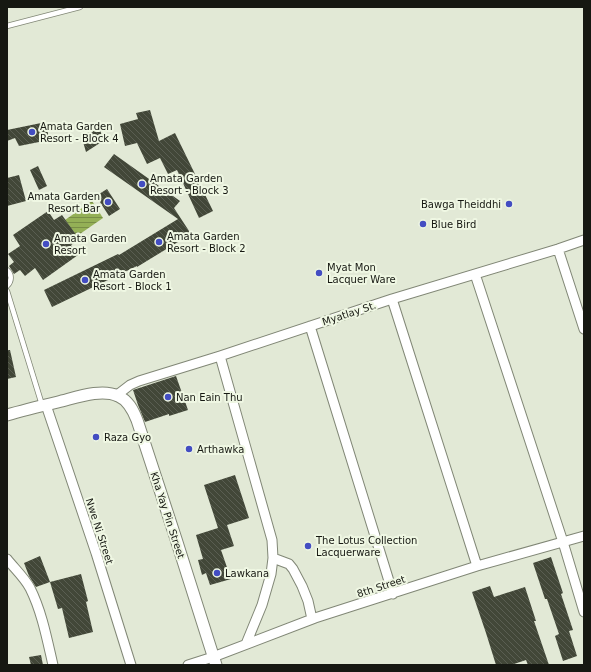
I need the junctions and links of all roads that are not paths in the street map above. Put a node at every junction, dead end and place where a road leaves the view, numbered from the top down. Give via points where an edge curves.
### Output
1 (80, 7) edge
2 (7, 26) edge
3 (584, 240) edge
4 (558, 249) junction
5 (7, 270) edge
6 (474, 274) junction
7 (7, 286) edge
8 (7, 291) edge
9 (392, 299) junction
10 (310, 326) junction
11 (584, 329) edge
12 (220, 356) junction
13 (117, 395) junction
14 (44, 405) junction
15 (7, 415) edge
16 (584, 536) edge
17 (563, 542) junction
18 (7, 558) edge
19 (273, 558) junction
20 (477, 566) junction
21 (393, 594) junction
22 (584, 612) edge
23 (312, 620) junction
24 (246, 644) junction
25 (215, 661) edge
26 (52, 665) edge
27 (131, 665) edge
28 (188, 665) edge

1 - 2 lane
3 - 4 street, Myatlay St.
4 - 6 street, Myatlay St.
4 - 11 street
5 - 7 lane via 11,278
6 - 9 street, Myatlay St.
6 - 17 street
8 - 14 lane
9 - 10 street, Myatlay St.
9 - 20 street
10 - 12 street, Myatlay St.
10 - 21 street
12 - 13 street, Myatlay St. via 139,381
12 - 19 street via 272,540
13 - 14 street via 93,394
13 - 25 street, Kha Yay Pin Street via 129,405 137,420
14 - 15 street
14 - 27 street, Nwe Ni Street via 96,553
16 - 17 street, 8th Street
17 - 20 street, 8th Street
17 - 22 street
18 - 26 street via 30,588 40,613
19 - 23 street via 293,569 308,601
19 - 24 street via 262,605
20 - 21 street, 8th Street
21 - 23 street, 8th Street
23 - 24 street, 8th Street
24 - 25 street, 8th Street
25 - 28 street, 8th Street

